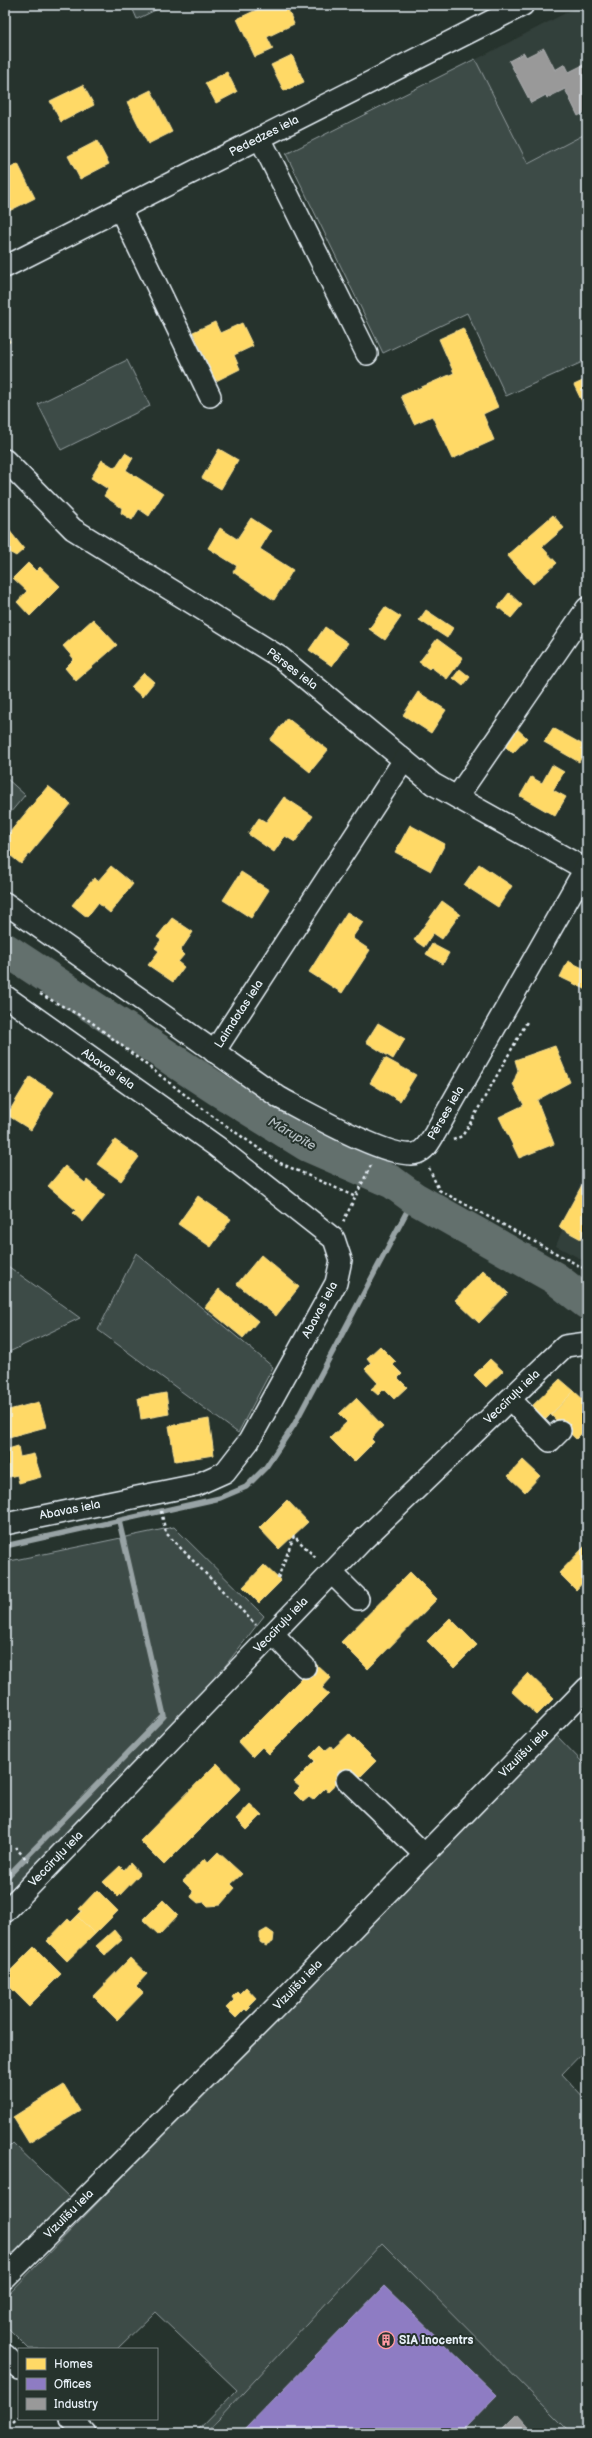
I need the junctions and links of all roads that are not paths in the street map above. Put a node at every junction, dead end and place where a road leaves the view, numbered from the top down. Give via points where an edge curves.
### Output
1 (523, 5) edge
2 (260, 138) junction
3 (120, 209) junction
4 (5, 267) edge
5 (367, 354) dead end
6 (210, 396) dead end
7 (5, 460) edge
8 (587, 608) edge
9 (404, 760) junction
10 (457, 797) junction
11 (586, 869) edge
12 (5, 903) edge
13 (5, 996) edge
14 (214, 1052) junction
15 (587, 1343) edge
16 (510, 1399) junction
17 (560, 1431) dead end
18 (5, 1524) edge
19 (332, 1573) junction
20 (358, 1599) dead end
21 (271, 1636) junction
22 (305, 1667) dead end
23 (587, 1688) edge
24 (347, 1780) dead end
25 (424, 1854) junction
26 (5, 1912) edge
27 (5, 2278) edge
28 (5, 2355) edge
29 (18, 2368) edge
30 (72, 2420) edge
31 (85, 2433) edge

1 - 2 street, Pededzes iela
2 - 3 street, Pededzes iela
2 - 5 street
3 - 4 street, Pededzes iela
3 - 6 street
7 - 9 street, Pērses iela via 73,529 281,658
8 - 10 street
9 - 10 street, Pērses iela via 433,784
9 - 14 street, Laimdotas iela
10 - 11 street, Pērses iela
11 - 14 street, Pērses iela via 424,1150 406,1155 380,1147 330,1125 280,1098
12 - 14 street, Laimdotas iela
13 - 18 street, Abavas iela via 216,1146 334,1239 341,1260 336,1283 249,1441 225,1472 196,1485
15 - 16 street, Veccīruļu iela via 565,1346
16 - 17 street via 550,1441
16 - 19 street, Veccīruļu iela
19 - 20 street
19 - 21 street, Veccīruļu iela
21 - 22 street
21 - 26 street, Veccīruļu iela
23 - 25 street, Vizulīšu iela
24 - 25 street
25 - 27 street, Vizulīšu iela via 272,2011
28 - 29 street
30 - 31 street

